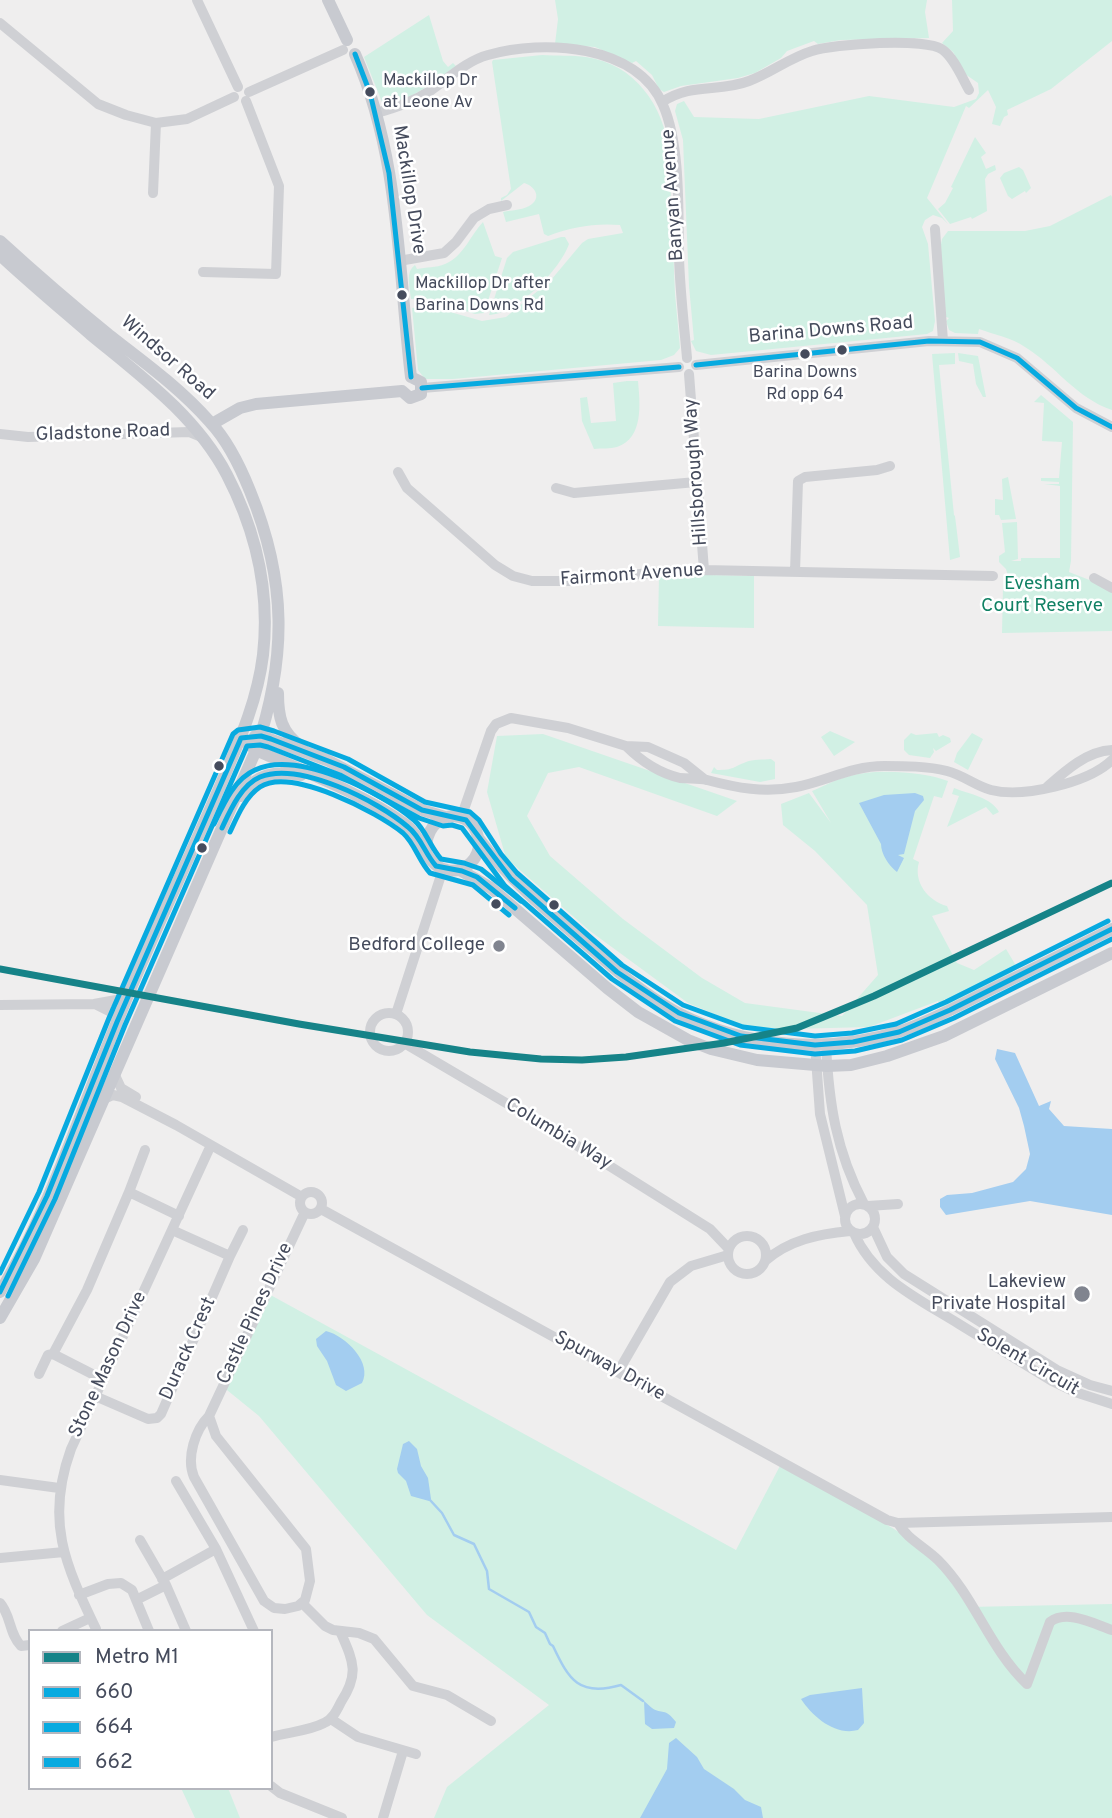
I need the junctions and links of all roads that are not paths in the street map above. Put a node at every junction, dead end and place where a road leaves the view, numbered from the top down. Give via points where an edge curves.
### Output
1 (197, 0) edge
2 (328, 0) edge
3 (0, 23) edge
4 (348, 48) junction
5 (969, 90) dead end
6 (236, 92) junction
7 (247, 96) junction
8 (662, 102) junction
9 (376, 113) junction
10 (156, 123) junction
11 (153, 193) dead end
12 (507, 205) dead end
13 (934, 229) dead end
14 (0, 241) edge
15 (0, 255) edge
16 (400, 261) junction
17 (203, 272) dead end
18 (943, 341) junction
19 (687, 358) junction
20 (696, 365) junction
21 (680, 367) junction
22 (689, 374) junction
23 (411, 377) junction
24 (422, 388) junction
25 (402, 391) junction
26 (212, 424) junction
27 (1112, 427) edge
28 (0, 434) edge
29 (204, 440) junction
30 (890, 466) dead end
31 (398, 472) dead end
32 (225, 473) junction
33 (696, 482) junction
34 (556, 488) dead end
35 (704, 570) junction
36 (795, 572) junction
37 (993, 576) dead end
38 (1094, 578) dead end
39 (1112, 588) edge
40 (277, 660) junction
41 (261, 736) junction
42 (241, 738) junction
43 (626, 746) junction
44 (256, 750) junction
45 (1112, 750) edge
46 (327, 760) junction
47 (1112, 760) edge
48 (318, 779) junction
49 (704, 780) junction
50 (1046, 787) junction
51 (227, 816) junction
52 (444, 817) junction
53 (461, 818) junction
54 (479, 839) junction
55 (426, 851) junction
56 (443, 869) junction
57 (460, 870) junction
58 (1112, 929) edge
59 (1112, 953) edge
60 (127, 998) junction
61 (94, 1004) junction
62 (0, 1005) edge
63 (396, 1014) junction
64 (117, 1022) junction
65 (404, 1043) junction
66 (820, 1045) junction
67 (821, 1066) junction
68 (114, 1073) junction
69 (102, 1100) junction
70 (176, 1125) junction
71 (211, 1145) junction
72 (145, 1150) dead end
73 (129, 1192) junction
74 (302, 1197) junction
75 (866, 1205) junction
76 (321, 1209) junction
77 (305, 1212) junction
78 (179, 1216) junction
79 (845, 1218) junction
80 (874, 1224) junction
81 (710, 1229) junction
82 (172, 1230) junction
83 (243, 1230) dead end
84 (852, 1232) junction
85 (820, 1234) junction
86 (736, 1240) junction
87 (759, 1240) junction
88 (787, 1245) junction
89 (728, 1252) junction
90 (230, 1256) junction
91 (765, 1261) junction
92 (0, 1292) edge
93 (0, 1318) edge
94 (53, 1354) junction
95 (618, 1372) junction
96 (39, 1374) dead end
97 (103, 1379) junction
98 (1112, 1391) edge
99 (94, 1396) junction
100 (1112, 1404) edge
101 (209, 1416) junction
102 (0, 1480) edge
103 (176, 1481) dead end
104 (59, 1488) junction
105 (1112, 1517) edge
106 (898, 1522) junction
107 (140, 1540) dead end
108 (216, 1549) junction
109 (64, 1552) junction
110 (0, 1558) edge
111 (164, 1582) junction
112 (79, 1595) junction
113 (136, 1600) junction
114 (0, 1603) edge
115 (302, 1603) junction
116 (90, 1618) junction
117 (66, 1629) edge
118 (96, 1629) edge
119 (148, 1629) edge
120 (185, 1629) edge
121 (253, 1629) edge
122 (1112, 1630) edge
123 (340, 1631) junction
124 (28, 1645) edge
125 (331, 1718) junction
126 (491, 1721) dead end
127 (273, 1736) edge
128 (402, 1751) junction
129 (416, 1754) dead end
130 (273, 1788) edge
131 (342, 1818) edge
132 (383, 1818) edge

1 - 6 street
2 - 4 main road, Mackillop Drive
3 - 10 street via 98,104
4 - 7 street
4 - 9 main road, Mackillop Drive via 367,81
5 - 8 street via 938,46 851,45 811,51 749,81 686,90
6 - 7 street via 246,88
6 - 10 street via 187,118
7 - 17 street via 279,186 276,274
8 - 9 street, Banyan Avenue via 644,79 615,60 581,50 538,49 486,55 414,100
8 - 19 street, Banyan Avenue via 674,149
9 - 16 main road, Mackillop Drive
10 - 11 street
12 - 16 street via 474,218 444,253
13 - 18 street
14 - 26 main road, Windsor Road via 166,379
15 - 29 main road, Windsor Road via 163,395
16 - 23 main road, Mackillop Drive
18 - 20 street, Barina Downs Road
18 - 27 street, Barina Downs Road via 980,342 1003,350 1076,408
19 - 20 street
19 - 21 street
20 - 22 street
21 - 22 street
21 - 24 street
22 - 33 street, Hillsborough Way
23 - 24 main road
23 - 25 main road via 404,381
24 - 25 main road via 413,398
25 - 26 main road via 256,404
26 - 32 main road
26 - 40 main road, Windsor Road via 245,479 271,555 279,610
28 - 29 street, Gladstone Road via 189,432
29 - 32 main road, Windsor Road
30 - 36 street via 798,481
31 - 35 street, Fairmont Avenue via 407,488 513,576 568,581
32 - 42 main road, Windsor Road via 250,531 264,590 263,658
33 - 34 street via 574,493
33 - 35 street, Hillsborough Way
35 - 36 street, Fairmont Avenue
36 - 37 street, Fairmont Avenue
38 - 39 street
40 - 41 main road, Windsor Road
40 - 46 main road via 282,727 296,743
41 - 42 main road
41 - 44 main road, Windsor Road
41 - 46 main road
42 - 44 main road
42 - 60 main road, Windsor Road
43 - 49 street via 648,747 684,763
43 - 49 street via 642,763 678,777
43 - 53 street via 521,718 503,720 486,741
44 - 48 main road
44 - 51 main road, Windsor Road
45 - 50 street via 1102,750 1066,769
46 - 52 main road
47 - 50 street via 1073,783
48 - 51 main road via 285,773 263,775 248,786
48 - 55 main road via 388,813 414,832
49 - 50 street via 773,790 884,766 947,771 997,791
51 - 68 main road, Windsor Road
52 - 53 main road
52 - 55 main road via 429,830
53 - 54 main road via 472,825
54 - 57 main road via 474,860
54 - 66 main road via 511,878 617,972 661,1003 741,1036
55 - 56 main road
56 - 57 main road
56 - 63 street
57 - 67 main road via 482,881 607,988 662,1027 733,1055
58 - 66 main road via 916,1026
59 - 67 main road via 934,1040 868,1062
60 - 61 street
60 - 64 main road, Windsor Road
61 - 62 street
61 - 64 street via 111,1012
63 - 65 street via 407,1027
63 - 65 street via 379,1016 370,1035 383,1049 395,1050
64 - 92 main road, Windsor Road via 61,1165
65 - 81 street, Columbia Way
66 - 67 street
67 - 75 street via 848,1171
67 - 79 street via 822,1127
68 - 69 main road, Windsor Road
68 - 70 street via 121,1088
69 - 70 street via 118,1095
69 - 93 main road, Windsor Road via 34,1259
70 - 71 street
71 - 74 street
71 - 78 street, Stone Mason Drive
72 - 73 street
73 - 78 street
73 - 94 street via 87,1290
74 - 76 street via 316,1193
74 - 77 street
75 - 79 street via 854,1205
75 - 80 street via 875,1216
75 - 80 street via 898,1204
76 - 77 street
76 - 95 street, Spurway Drive
77 - 101 street, Castle Pines Drive
78 - 82 street, Stone Mason Drive
79 - 84 street
79 - 85 street
80 - 84 street via 865,1234
80 - 98 street, Solent Circuit via 887,1257 898,1270 1071,1377
81 - 86 street, Columbia Way
81 - 89 street, Columbia Way
82 - 90 street
82 - 97 street, Stone Mason Drive
83 - 90 street, Durack Crest
84 - 85 street
84 - 100 street, Solent Circuit via 878,1269 902,1289 1052,1381
85 - 88 street
86 - 87 street via 748,1236
86 - 89 street
87 - 88 street
87 - 91 street
88 - 91 street
89 - 91 street via 732,1267 743,1274 758,1270
89 - 95 street via 691,1266 670,1282
90 - 99 street, Durack Crest via 161,1414 148,1419
94 - 96 street via 48,1355
94 - 97 street
95 - 106 street, Spurway Drive
97 - 99 street, Stone Mason Drive
99 - 104 street, Stone Mason Drive
101 - 115 street via 215,1436 306,1549 310,1581
101 - 115 street, Castle Pines Drive via 191,1454 194,1477 264,1601 279,1609
102 - 104 street
103 - 108 street
104 - 109 street, Stone Mason Drive via 57,1508
105 - 106 street, Spurway Drive
106 - 122 street, Spurway Drive via 972,1601 995,1646 1027,1684 1050,1622 1056,1617 1074,1617
107 - 111 street
108 - 111 street
108 - 121 street
109 - 110 street
109 - 112 street, Stone Mason Drive
111 - 113 street
111 - 120 street
112 - 113 street via 121,1583 132,1590
112 - 116 street, Stone Mason Drive
113 - 119 street
114 - 124 street via 15,1640
115 - 123 street via 325,1626
116 - 117 street
116 - 118 street, Stone Mason Drive
123 - 125 street via 352,1657 353,1680
123 - 126 street via 374,1639 413,1686 447,1695
125 - 127 street
125 - 128 street via 358,1737
128 - 129 street
128 - 132 street
130 - 131 street

